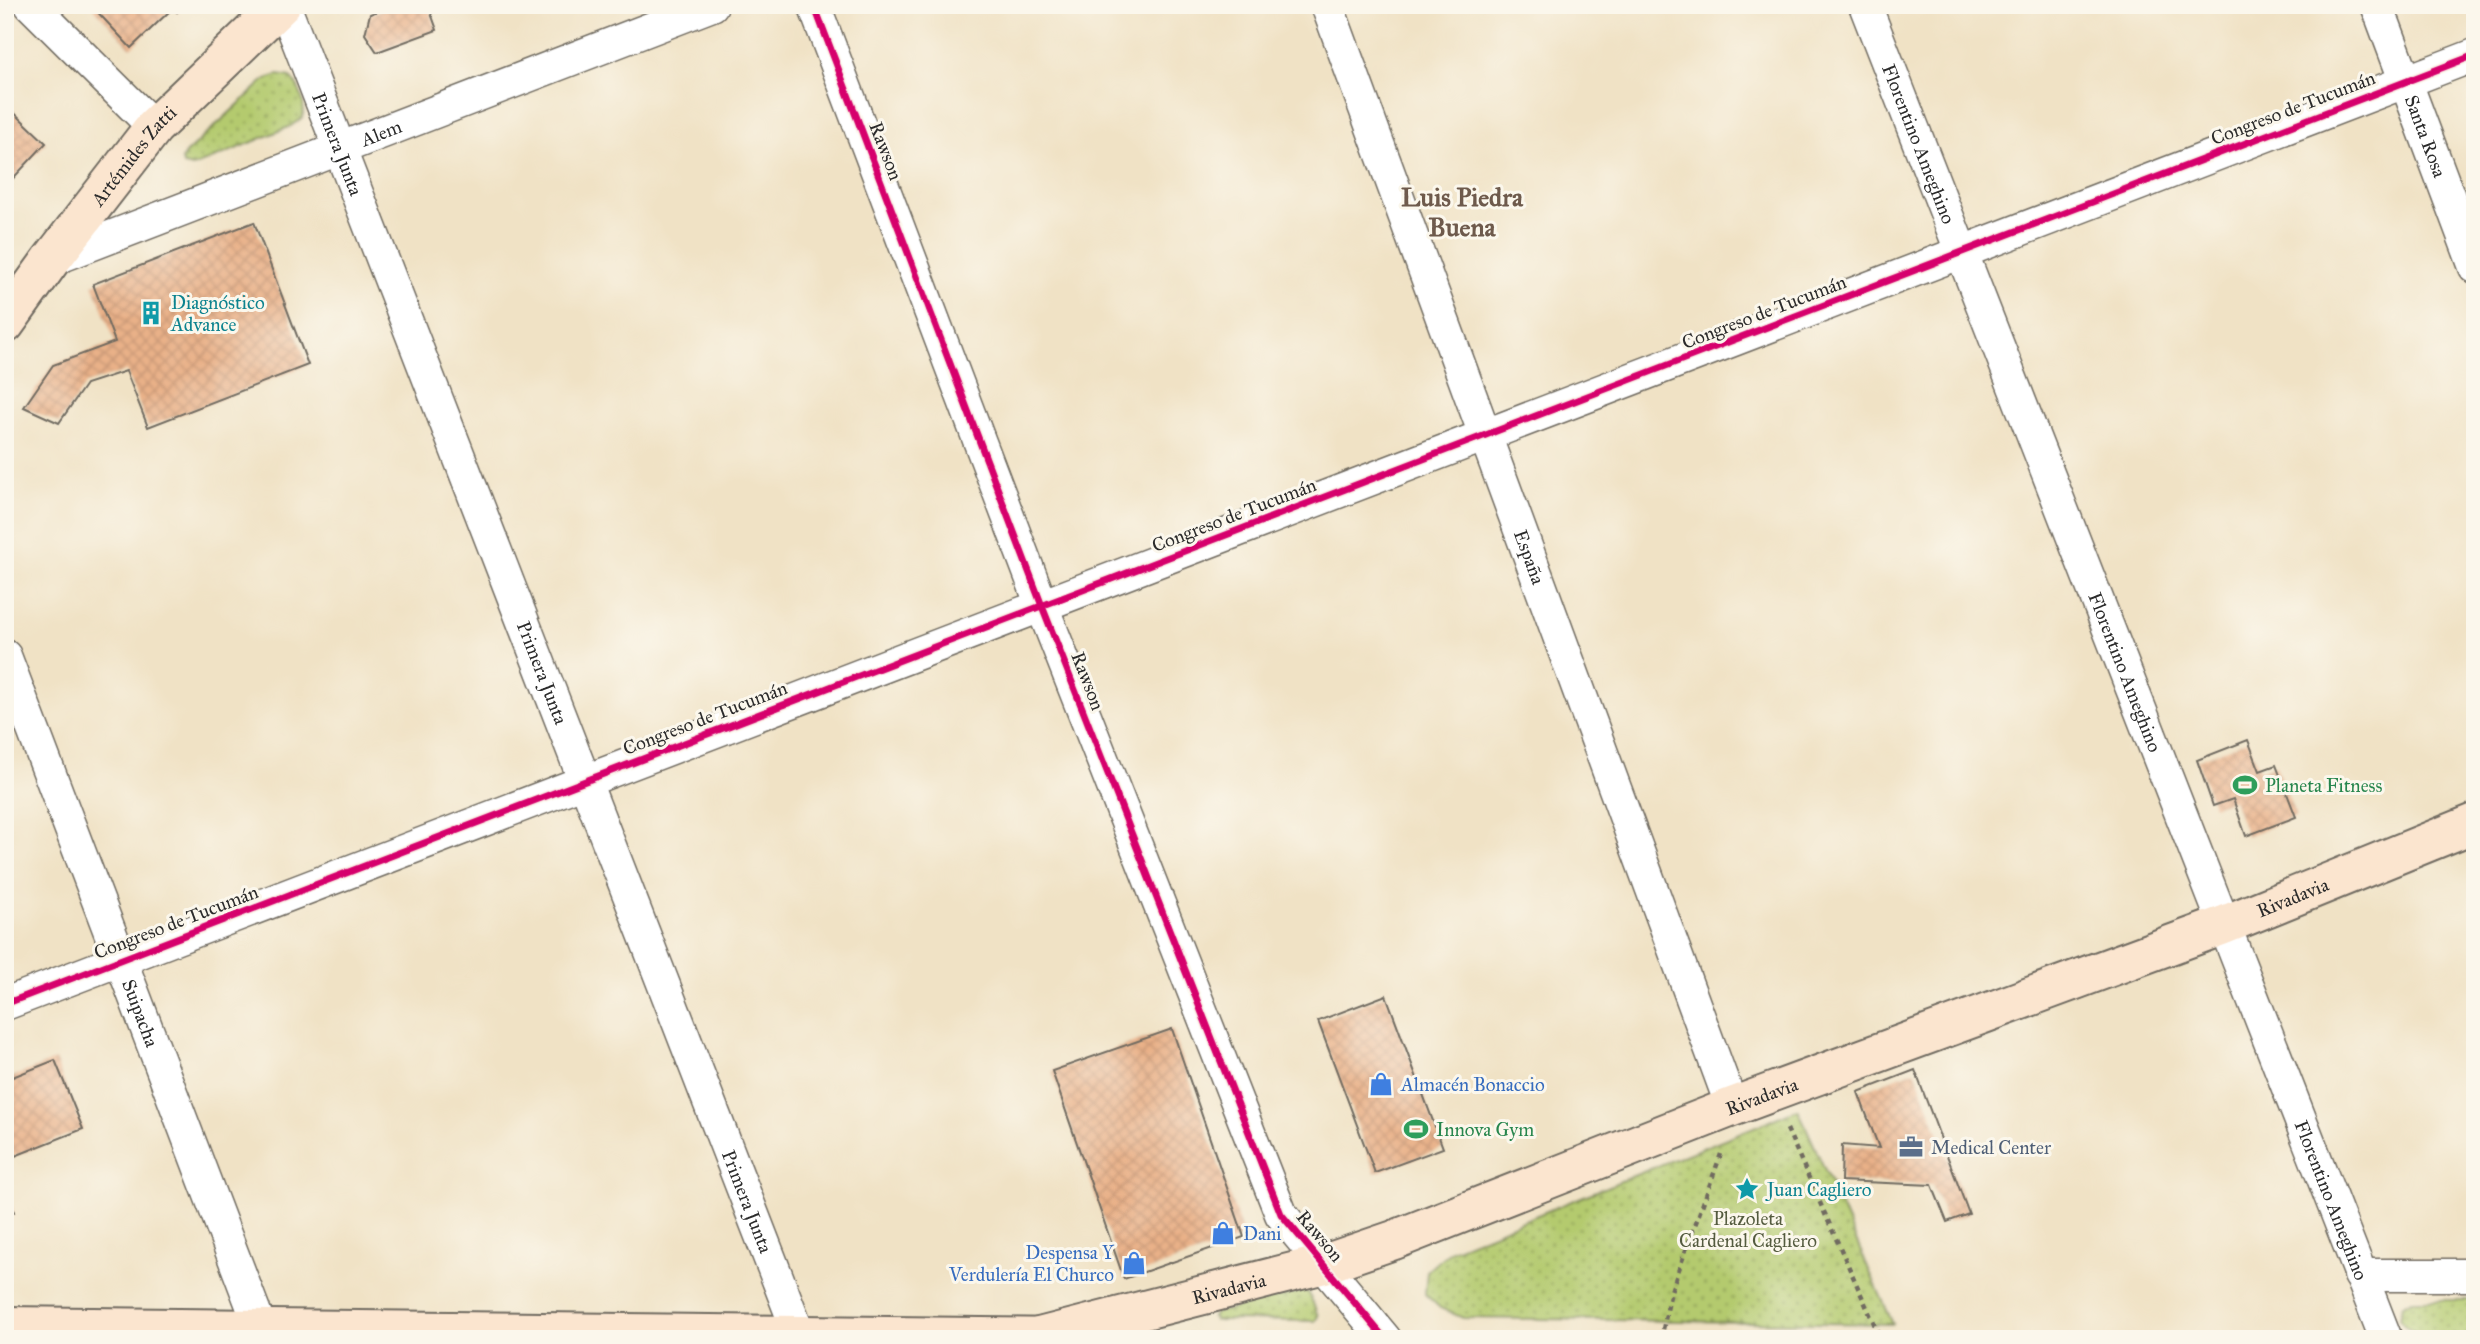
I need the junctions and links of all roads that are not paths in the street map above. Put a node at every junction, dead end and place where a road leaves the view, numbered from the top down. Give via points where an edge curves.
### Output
1 (31, 5) edge
2 (283, 5) edge
3 (712, 5) edge
4 (814, 5) edge
5 (1327, 5) edge
6 (1865, 5) edge
7 (2377, 5) edge
8 (2475, 55) edge
9 (2406, 82) junction
10 (155, 127) junction
11 (340, 149) junction
12 (1962, 253) junction
13 (51, 260) junction
14 (2475, 267) edge
15 (5, 324) edge
16 (1485, 435) junction
17 (1042, 606) junction
18 (5, 656) edge
19 (586, 781) junction
20 (2475, 823) edge
21 (2224, 925) junction
22 (120, 960) junction
23 (5, 1004) edge
24 (1732, 1107) junction
25 (1324, 1264) junction
26 (2360, 1275) junction
27 (2475, 1275) edge
28 (5, 1326) edge
29 (261, 1329) junction
30 (801, 1337) edge
31 (1039, 1338) edge
32 (1081, 1339) edge
33 (1385, 1339) edge
34 (2386, 1339) edge

1 - 10 street
2 - 10 main road, Artémides Zatti
2 - 11 street, Primera Junta
3 - 11 street, Alem
4 - 17 street, Rawson
5 - 16 street, España
6 - 12 street, Florentino Ameghino
7 - 9 street, Santa Rosa
8 - 9 street, Congreso de Tucumán
9 - 12 street, Congreso de Tucumán
9 - 14 street, Santa Rosa
10 - 13 main road, Artémides Zatti
11 - 13 street, Alem
11 - 19 street, Primera Junta
12 - 16 street, Congreso de Tucumán
12 - 21 street, Florentino Ameghino
13 - 15 main road, Artémides Zatti
16 - 17 street, Congreso de Tucumán
16 - 24 street, España
17 - 19 street, Congreso de Tucumán
17 - 25 street, Rawson via 1281,1214
18 - 22 street, Suipacha
19 - 22 street, Congreso de Tucumán
19 - 30 street, Primera Junta
20 - 21 main road, Rivadavia
21 - 24 main road, Rivadavia
21 - 26 street, Florentino Ameghino
22 - 23 street, Congreso de Tucumán
22 - 29 street, Suipacha
24 - 25 main road, Rivadavia
25 - 31 main road, Rivadavia
25 - 33 street, Rawson
26 - 27 street
26 - 34 street, Florentino Ameghino
28 - 29 main road
29 - 30 main road
30 - 31 main road
31 - 32 main road

